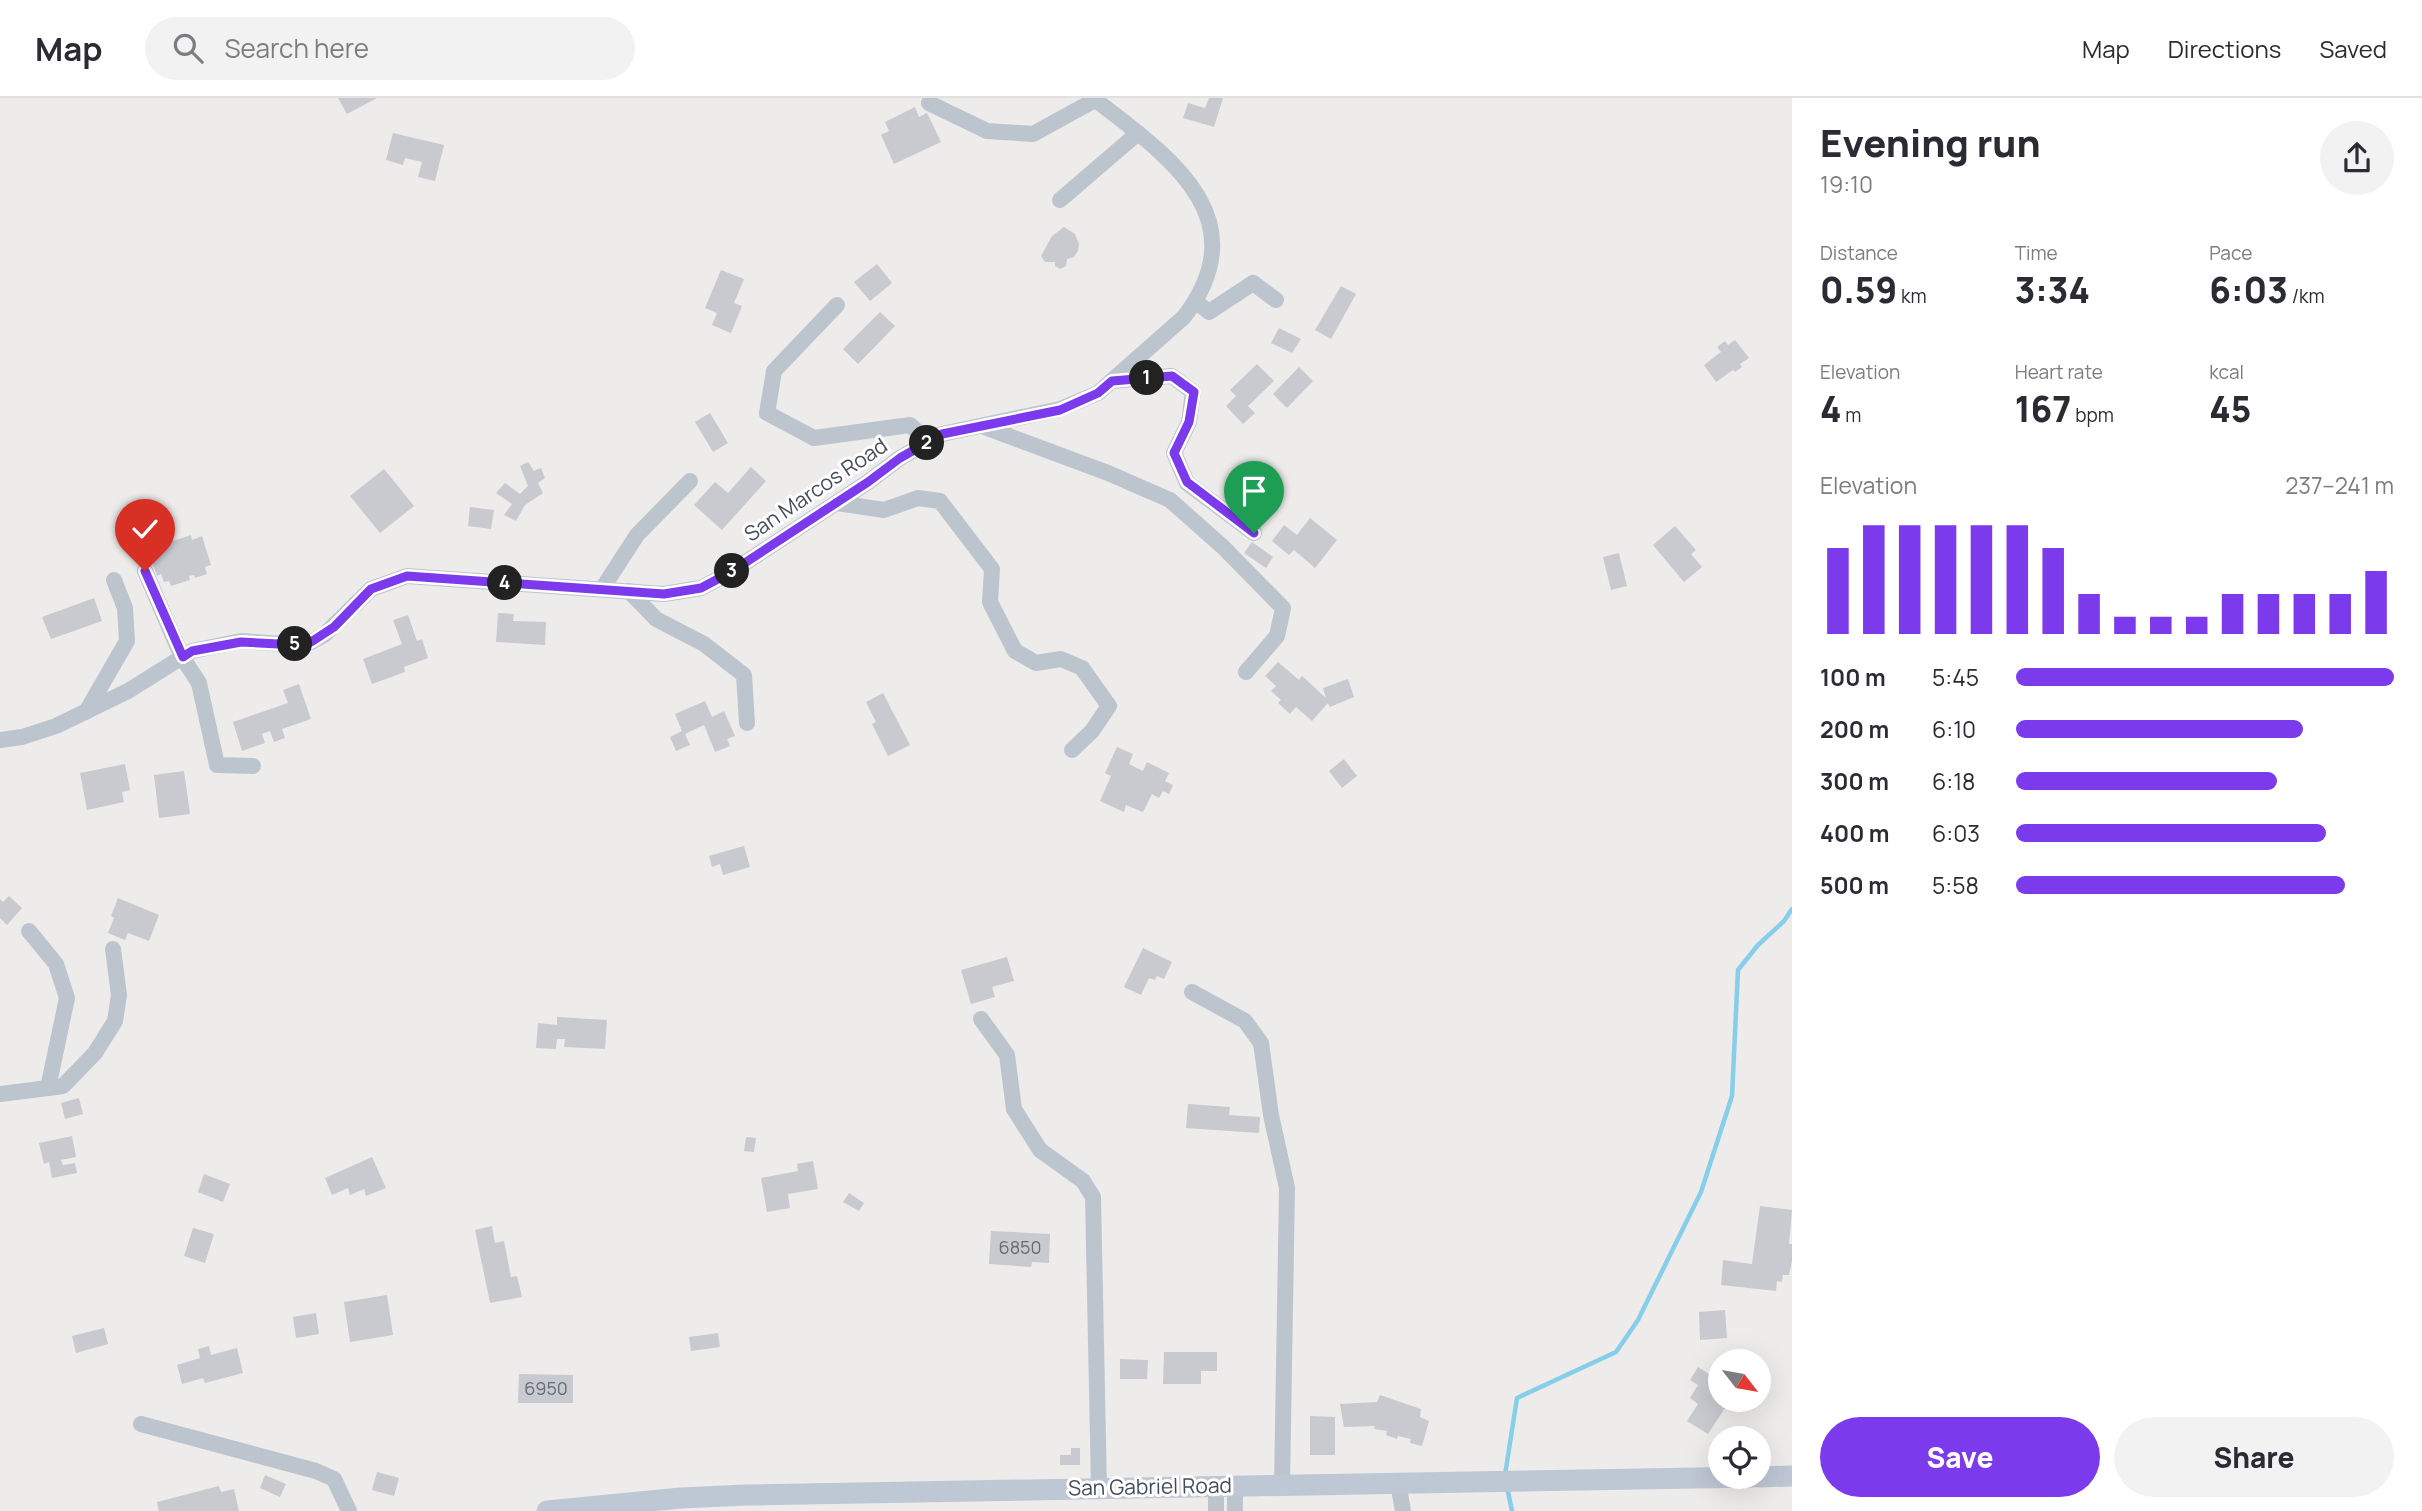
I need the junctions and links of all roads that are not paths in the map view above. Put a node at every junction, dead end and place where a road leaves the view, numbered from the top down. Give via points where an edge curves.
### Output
1 (1094, 99) edge
2 (929, 103) dead end
3 (1138, 133) junction
4 (1060, 200) dead end
5 (1276, 300) dead end
6 (1196, 302) junction
7 (837, 305) dead end
8 (1112, 381) junction
9 (982, 426) junction
10 (929, 442) junction
11 (690, 481) dead end
12 (837, 503) junction
13 (1254, 533) dead end
14 (145, 571) dead end
15 (114, 580) dead end
16 (603, 589) junction
17 (629, 591) junction
18 (183, 657) junction
19 (1246, 671) dead end
20 (86, 712) junction
21 (747, 723) dead end
22 (0, 740) edge
23 (1072, 750) dead end
24 (253, 766) dead end
25 (29, 931) dead end
26 (113, 949) dead end
27 (1192, 992) dead end
28 (981, 1019) dead end
29 (48, 1088) junction
30 (0, 1094) edge
31 (141, 1424) dead end
32 (1792, 1476) edge
33 (1771, 1477) edge
34 (1708, 1478) edge
35 (1398, 1483) junction
36 (1282, 1485) junction
37 (1225, 1486) junction
38 (1099, 1489) junction
39 (349, 1511) edge
40 (547, 1511) edge
41 (1216, 1511) edge
42 (1235, 1511) edge
43 (1403, 1511) edge

1 - 2 street via 1033,134 987,131
1 - 3 street, San Marcos Road
3 - 4 street
3 - 6 street, San Marcos Road via 1188,178 1205,210 1213,244 1210,271
5 - 6 street via 1253,283 1209,312
6 - 8 street, San Marcos Road
7 - 10 street via 774,371 767,413 814,439 910,425
8 - 9 street, San Marcos Road via 1075,405
8 - 13 street via 1172,376 1194,392 1189,422 1174,453 1187,482
9 - 10 street, San Marcos Road via 942,434
9 - 19 street via 1170,500 1223,547 1283,608 1277,636
10 - 12 street, San Marcos Road
11 - 16 street via 636,535
12 - 17 street, San Marcos Road via 701,588 664,594
12 - 23 street via 884,510 918,498 940,500 992,569 990,602 1015,652 1036,663 1061,659 1082,668 1109,706
14 - 18 street
15 - 20 street via 125,608 127,642
16 - 17 street, San Marcos Road
16 - 18 street, San Marcos Road via 407,576 371,589 334,627 311,642 241,642 192,651
17 - 21 street via 656,619 704,644 744,675
18 - 20 street, San Marcos Road
18 - 24 street via 199,682 217,765
20 - 22 street, San Marcos Road via 56,726
25 - 29 street via 57,964 67,998
26 - 29 street via 119,995 115,1021 95,1054 63,1086
27 - 36 street via 1245,1021 1261,1043 1287,1188
28 - 38 street via 1007,1055 1014,1109 1040,1150 1083,1181 1094,1197
29 - 30 street
31 - 39 street via 316,1471 334,1479
32 - 33 street
34 - 35 street, San Gabriel Road
35 - 36 street, San Gabriel Road
35 - 43 street
36 - 37 street, San Gabriel Road
37 - 38 street, San Gabriel Road
37 - 41 street
37 - 42 street
38 - 40 street, San Gabriel Road via 745,1495

